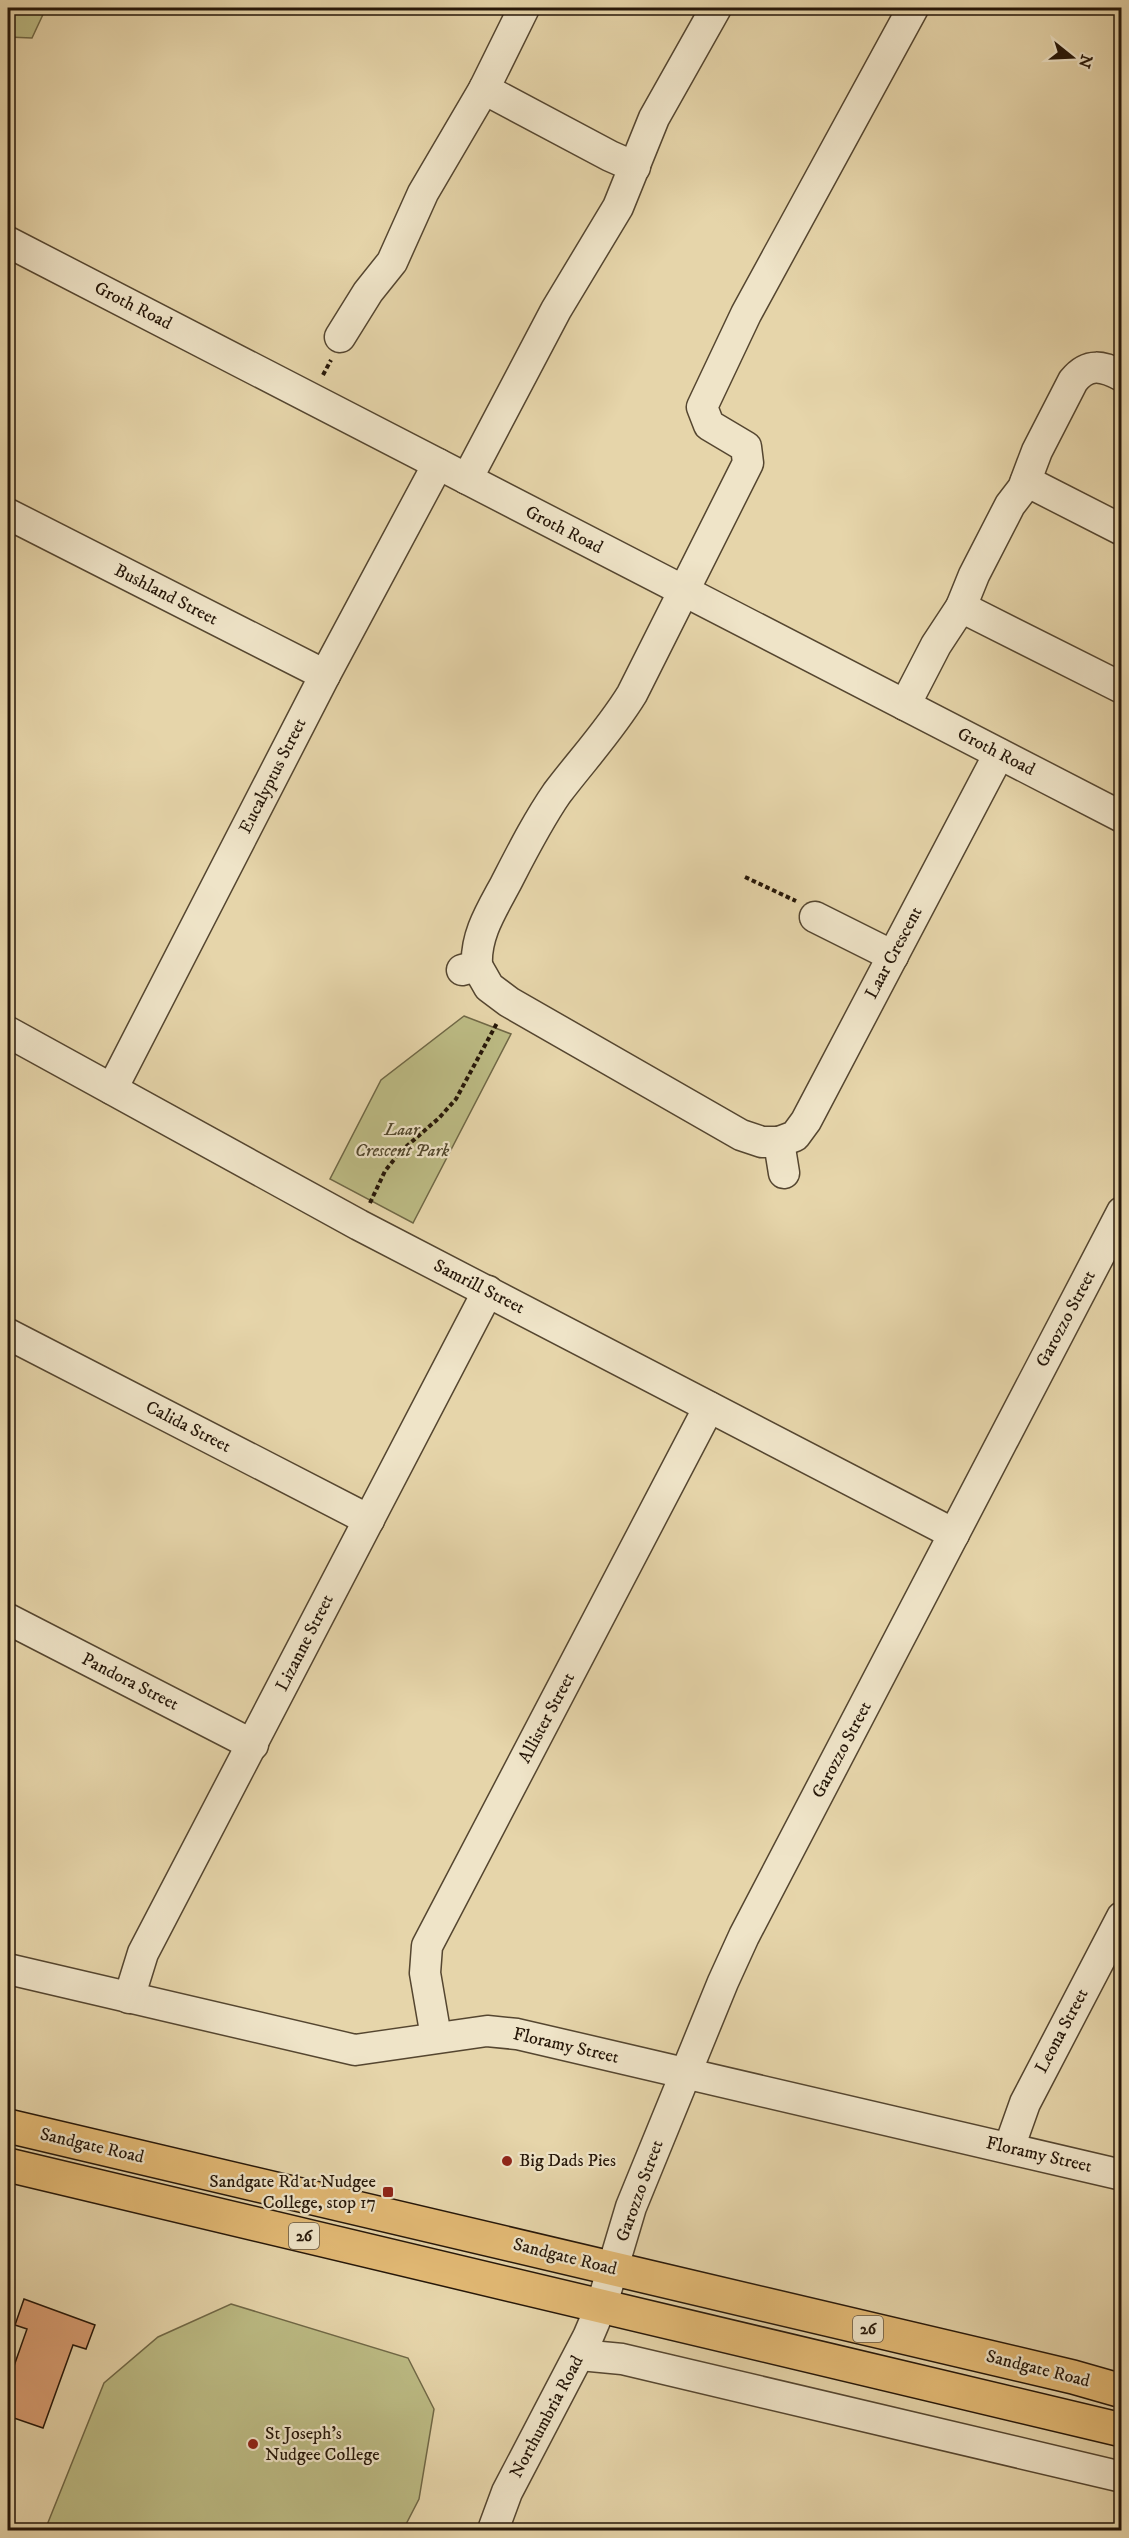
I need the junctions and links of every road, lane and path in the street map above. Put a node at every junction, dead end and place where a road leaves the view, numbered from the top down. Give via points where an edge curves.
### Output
1 (524, 8) edge
2 (716, 8) edge
3 (913, 8) edge
4 (484, 88) junction
5 (635, 166) junction
6 (8, 242) edge
7 (340, 337) dead end
8 (1122, 376) edge
9 (438, 464) junction
10 (467, 480) junction
11 (1026, 481) junction
12 (8, 514) edge
13 (1122, 530) edge
14 (682, 591) junction
15 (961, 607) junction
16 (325, 675) junction
17 (1122, 688) edge
18 (905, 705) junction
19 (999, 754) junction
20 (1122, 817) edge
21 (745, 877) dead end
22 (815, 917) joint
23 (893, 956) junction
24 (509, 1002) junction
25 (8, 1032) edge
26 (112, 1089) junction
27 (779, 1142) junction
28 (784, 1173) dead end
29 (1122, 1212) edge
30 (359, 1225) junction
31 (488, 1291) junction
32 (8, 1334) edge
33 (709, 1407) junction
34 (369, 1520) junction
35 (954, 1534) junction
36 (8, 1619) edge
37 (253, 1745) junction
38 (1122, 1917) edge
39 (8, 1970) edge
40 (129, 1998) junction
41 (436, 2037) junction
42 (686, 2074) junction
43 (8, 2126) edge
44 (1009, 2148) junction
45 (8, 2165) edge
46 (1122, 2175) edge
47 (613, 2269) junction
48 (602, 2304) junction
49 (580, 2355) junction
50 (1122, 2391) edge
51 (1122, 2430) edge
52 (1122, 2477) edge
53 (493, 2530) edge

1 - 4 street
2 - 5 street via 654,118
3 - 14 street via 746,314 702,407 705,420 713,429 746,447 749,457
4 - 5 street
4 - 7 street via 423,193 393,262 368,292
5 - 10 street via 618,207 556,310
6 - 9 street, Groth Road
8 - 11 street via 1097,366 1077,375 1037,451
9 - 10 street, Groth Road
9 - 16 street, Eucalyptus Street
10 - 14 street, Groth Road
11 - 13 street
11 - 15 street via 974,574
12 - 16 street, Bushland Street
14 - 18 street, Groth Road
14 - 24 street via 632,694 556,795 481,932 470,968
15 - 17 street
15 - 18 street
16 - 26 street, Eucalyptus Street
18 - 19 street, Groth Road
19 - 20 street, Groth Road
19 - 23 street, Laar Crescent
21 - 22 path via 795,901
22 - 23 street
23 - 27 street, Laar Crescent via 806,1121 795,1136
24 - 27 street via 741,1135 762,1142
24 - 30 path via 456,1099 385,1171
25 - 26 street, Samrill Street
26 - 30 street, Samrill Street
27 - 28 street
29 - 35 street, Garozzo Street
30 - 31 street, Samrill Street
31 - 33 street, Samrill Street
31 - 34 street, Lizanne Street
32 - 34 street, Calida Street
33 - 35 street, Samrill Street
33 - 41 street, Allister Street via 428,1946 425,1973
34 - 37 street, Lizanne Street
35 - 42 street, Garozzo Street via 744,1936
36 - 37 street, Pandora Street
37 - 40 street, Lizanne Street via 143,1953
38 - 44 street, Leona Street via 1025,2103
39 - 40 street, Floramy Street
40 - 41 street, Floramy Street via 355,2050
41 - 42 street, Floramy Street via 502,2031
42 - 44 street, Floramy Street
42 - 47 street, Garozzo Street via 631,2207
43 - 47 highway, Sandgate Road / 26
44 - 46 street, Floramy Street
45 - 48 highway, Sandgate Road / 26
47 - 48 street, Garozzo Street
47 - 50 highway, Sandgate Road / 26
48 - 49 street, Northumbria Road
48 - 51 highway, Sandgate Road / 26
49 - 52 street via 633,2362
49 - 53 street, Northumbria Road via 507,2492

